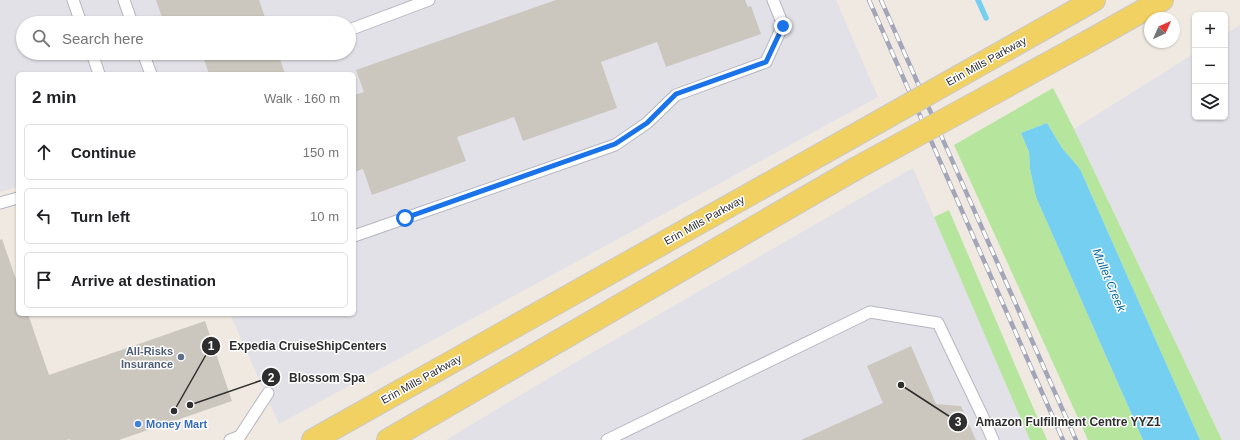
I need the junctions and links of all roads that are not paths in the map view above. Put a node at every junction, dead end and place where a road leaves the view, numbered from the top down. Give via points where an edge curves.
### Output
1 (73, 0) edge
2 (124, 0) edge
3 (429, 0) edge
4 (773, 0) edge
5 (1094, 0) edge
6 (1162, 0) edge
7 (79, 16) edge
8 (130, 16) edge
9 (356, 27) edge
10 (94, 60) edge
11 (145, 60) edge
12 (98, 72) edge
13 (149, 72) edge
14 (16, 199) edge
15 (0, 204) edge
16 (356, 235) edge
17 (268, 393) dead end
18 (230, 440) edge
19 (313, 440) edge
20 (388, 440) edge
21 (607, 440) edge
22 (993, 440) edge

1 - 7 lane
2 - 8 lane
3 - 9 lane
4 - 16 lane via 783,26 766,62 676,94 647,123 615,144
5 - 19 main road, Erin Mills Parkway, bridge
6 - 20 main road, bridge via 856,169
10 - 12 lane
11 - 13 lane
14 - 15 lane
17 - 18 lane via 240,436
21 - 22 lane via 870,312 938,323

